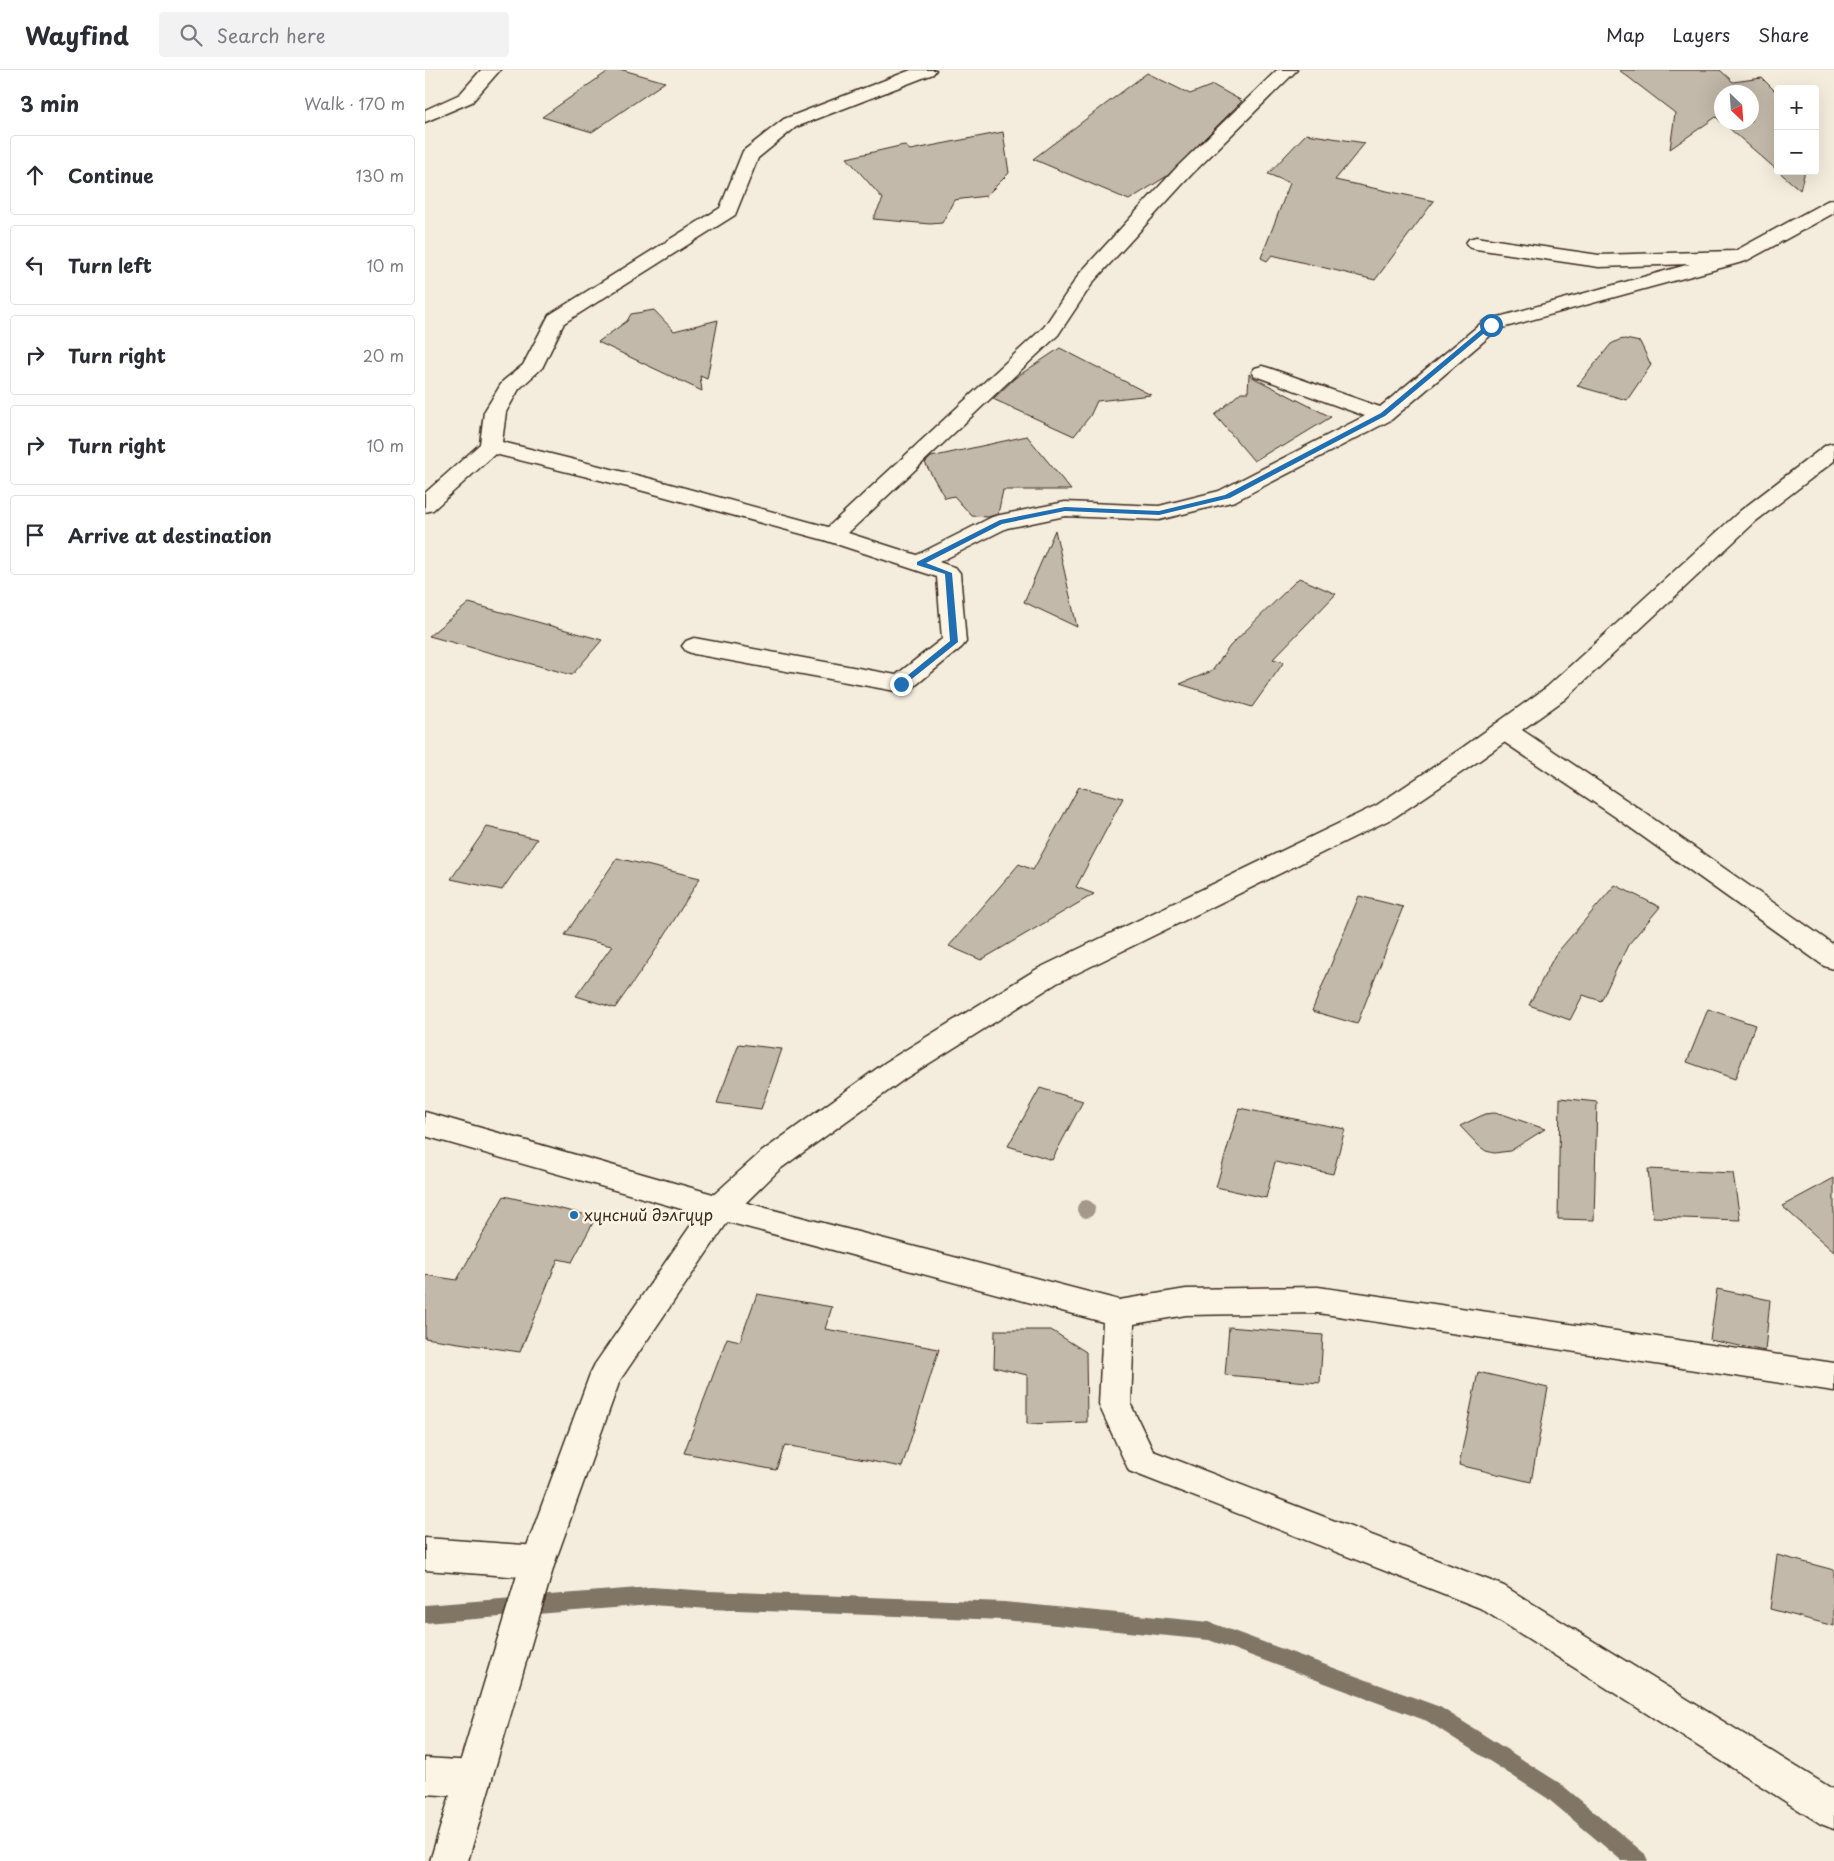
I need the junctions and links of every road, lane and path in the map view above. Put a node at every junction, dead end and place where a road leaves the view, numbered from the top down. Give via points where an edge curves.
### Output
1 (491, 70) edge
2 (927, 70) edge
3 (1281, 71) edge
4 (425, 117) edge
5 (1834, 205) edge
6 (1476, 243) dead end
7 (1739, 257) junction
8 (1261, 372) dead end
9 (1383, 415) junction
10 (491, 446) junction
11 (1834, 450) edge
12 (425, 505) edge
13 (832, 535) junction
14 (920, 563) junction
15 (695, 646) dead end
16 (1504, 730) junction
17 (1834, 959) edge
18 (425, 1124) edge
19 (720, 1208) junction
20 (1119, 1313) junction
21 (1834, 1378) edge
22 (425, 1554) edge
23 (538, 1562) junction
24 (425, 1776) edge
25 (474, 1779) junction
26 (1834, 1811) edge
27 (449, 1861) edge

1 - 4 street via 466,98
2 - 10 street via 790,124 750,155 728,211 556,320 532,368 511,385 495,412
3 - 13 street via 1087,277 1051,331
5 - 7 street
6 - 7 street via 1599,262
7 - 9 street via 1491,325
8 - 9 street
9 - 14 street via 1227,496 1159,513 1065,509 1000,522
10 - 12 street
10 - 13 street
11 - 16 street via 1748,516 1556,693
13 - 14 street
14 - 15 street via 949,573 954,642 901,684
16 - 17 street
16 - 19 street via 1386,811 1047,976 896,1070 770,1161
18 - 19 street
19 - 20 street
19 - 23 street via 606,1374
20 - 21 street via 1186,1302 1318,1300
20 - 26 street via 1115,1405 1141,1462 1492,1598
22 - 23 street
23 - 25 street
24 - 25 street
25 - 27 street

